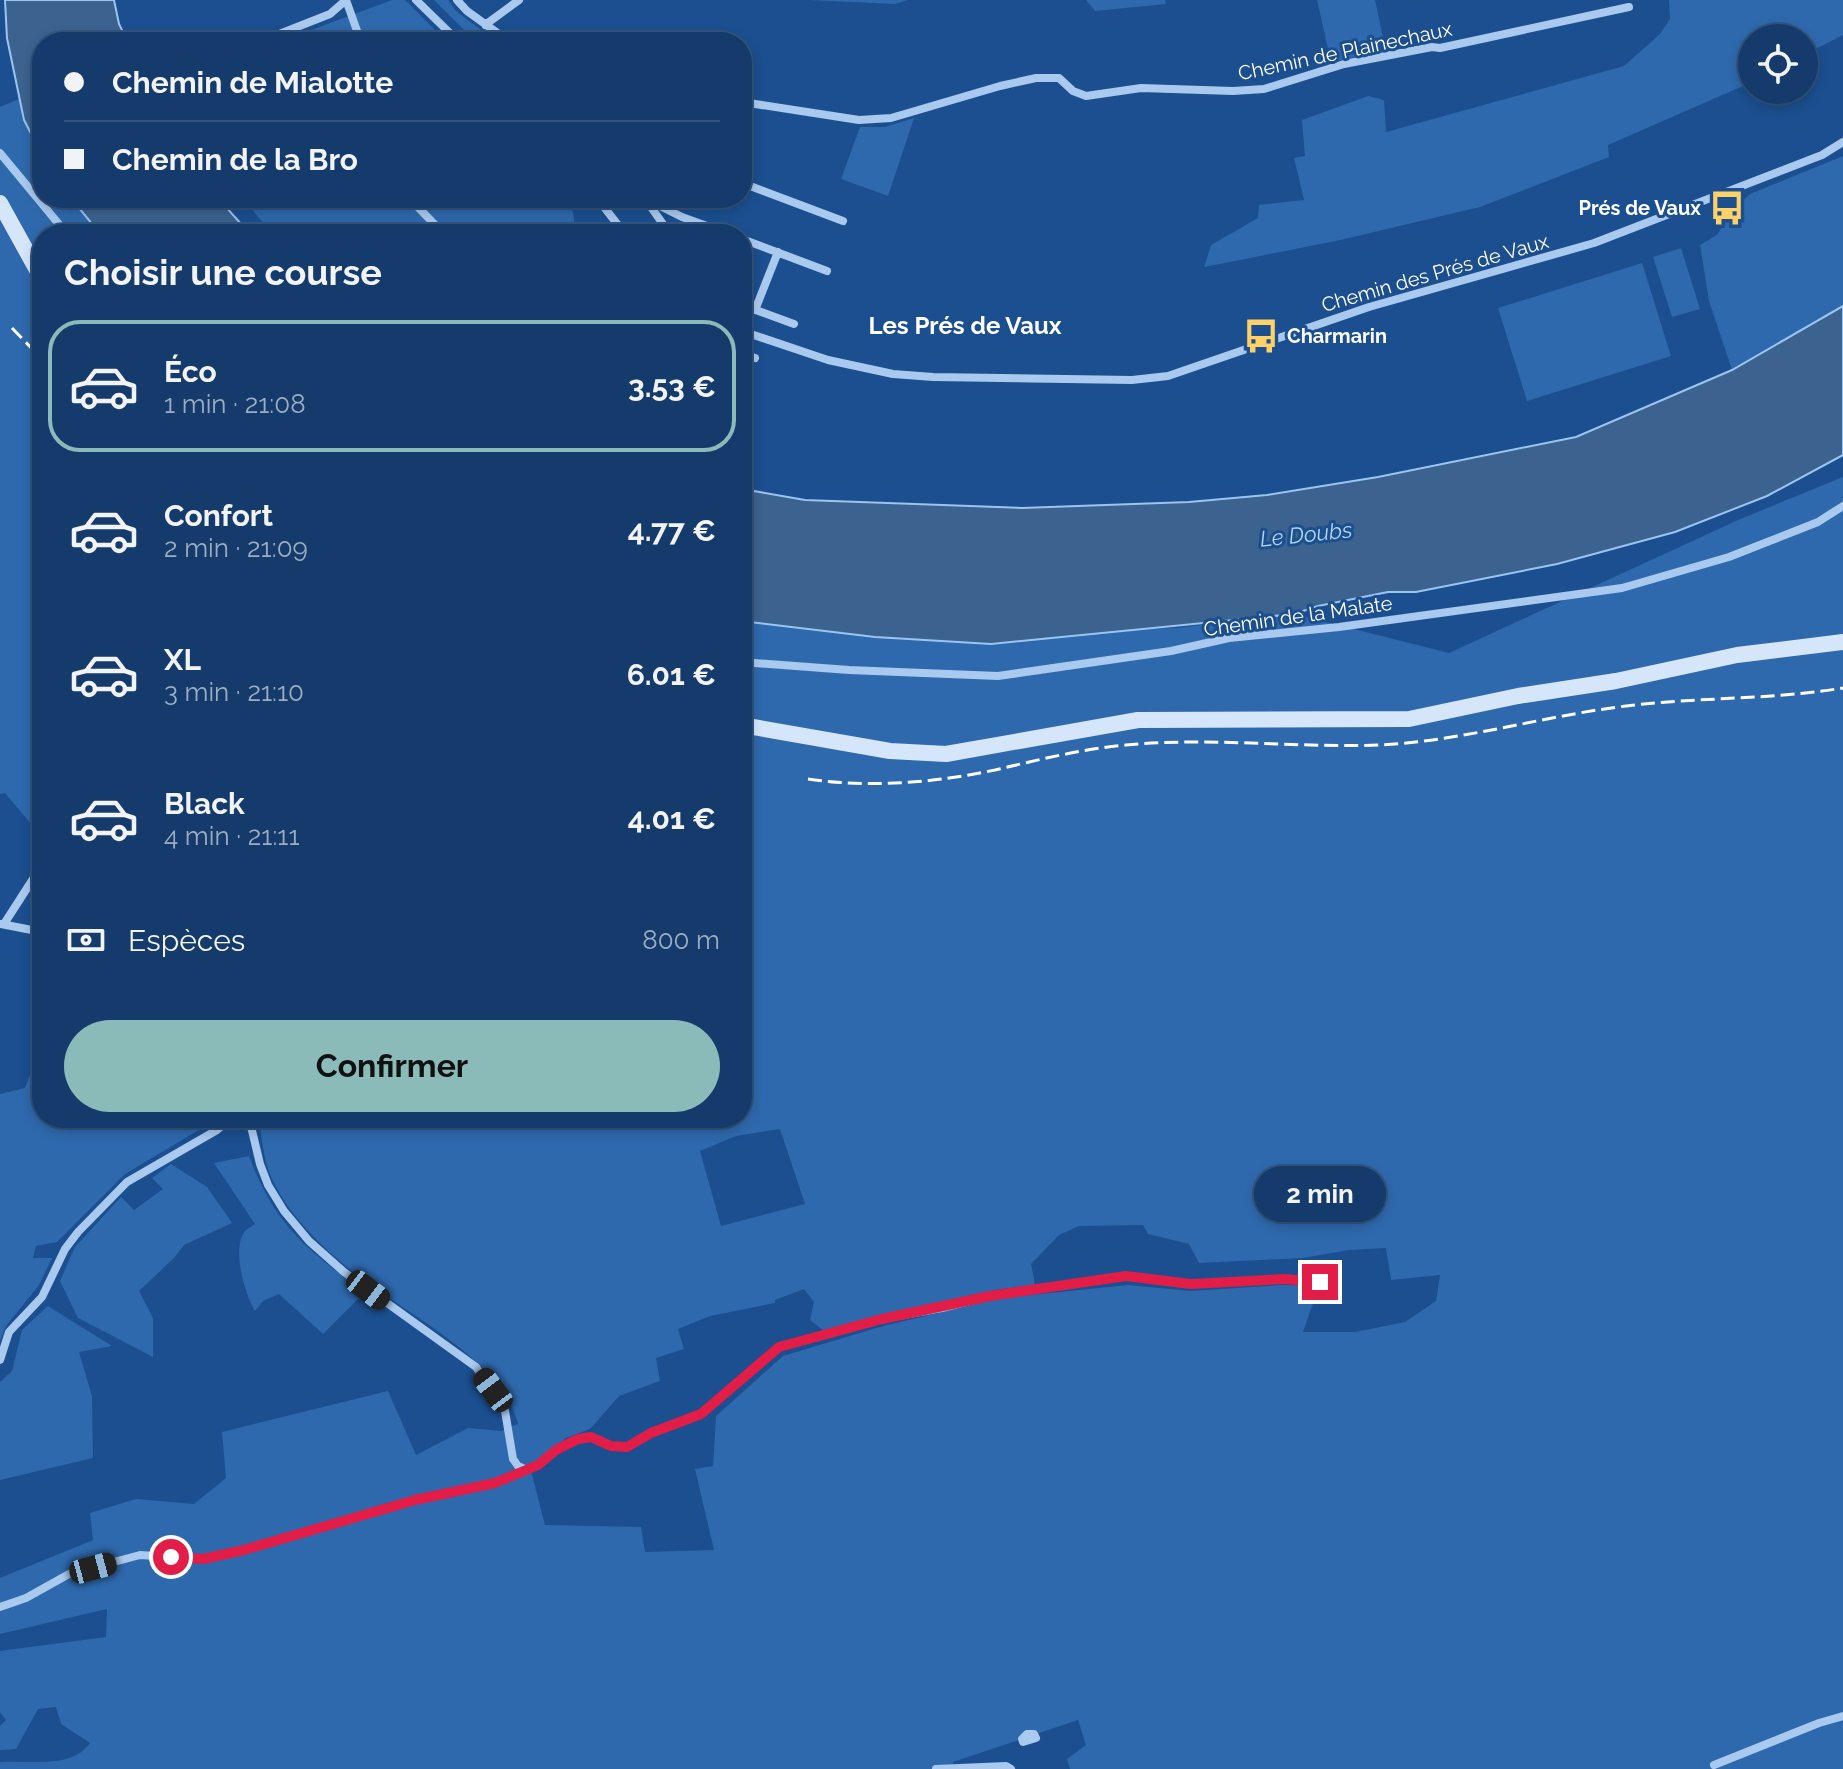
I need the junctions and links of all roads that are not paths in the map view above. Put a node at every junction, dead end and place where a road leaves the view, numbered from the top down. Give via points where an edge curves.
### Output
1 (346, 0) edge
2 (418, 0) edge
3 (457, 0) edge
4 (519, 0) edge
5 (1629, 7) dead end
6 (485, 25) junction
7 (284, 32) edge
8 (357, 32) edge
9 (449, 32) edge
10 (495, 32) edge
11 (752, 104) edge
12 (1843, 142) edge
13 (0, 153) edge
14 (752, 187) edge
15 (32, 192) edge
16 (0, 203) edge
17 (45, 208) edge
18 (419, 208) edge
19 (605, 208) edge
20 (664, 208) edge
21 (843, 221) dead end
22 (59, 224) edge
23 (434, 224) edge
24 (617, 224) edge
25 (701, 224) edge
26 (752, 243) edge
27 (778, 252) junction
28 (32, 261) edge
29 (827, 271) dead end
30 (752, 309) edge
31 (755, 310) junction
32 (794, 324) dead end
33 (752, 334) edge
34 (752, 357) edge
35 (755, 358) dead end
36 (1843, 506) edge
37 (1843, 642) edge
38 (752, 663) edge
39 (752, 727) edge
40 (32, 880) edge
41 (2, 924) edge
42 (32, 930) edge
43 (219, 1128) edge
44 (252, 1128) edge
45 (1320, 1282) dead end
46 (0, 1360) edge
47 (527, 1470) junction
48 (0, 1607) edge
49 (1843, 1716) edge
50 (1714, 1765) dead end
51 (936, 1769) edge
52 (1011, 1769) edge

1 - 7 street via 330,14
1 - 8 street
2 - 9 street
3 - 6 street
4 - 6 street
5 - 11 street, Chemin de Plainechaux via 1344,64 1264,89 1141,88 1086,96 1059,78 1036,78 891,118 859,120
6 - 10 street
12 - 33 street, Chemin des Prés de Vaux via 1817,157 1594,243 1369,307 1168,376 1119,380 893,374 828,360
13 - 15 street
14 - 21 street
16 - 28 main road
17 - 22 street
18 - 23 street
19 - 24 street
20 - 25 street
26 - 27 street
27 - 29 street
27 - 31 street
30 - 31 street
31 - 32 street
34 - 35 street
36 - 38 street, Chemin de la Malate via 1818,522 1729,557 1622,588 1229,638 998,676
37 - 39 main road via 1737,655 1409,719 1138,720 946,754 890,751
40 - 41 street
41 - 42 street
43 - 46 street via 127,1182 78,1232 42,1297 9,1332
44 - 47 street via 264,1175 284,1211 344,1272 476,1367 505,1411 513,1459
45 - 47 street via 1191,1284 1126,1276 882,1319 779,1347 701,1414 627,1447 591,1437 578,1439
47 - 48 street via 244,1550 203,1559 140,1555 69,1574
49 - 50 street
51 - 52 street

